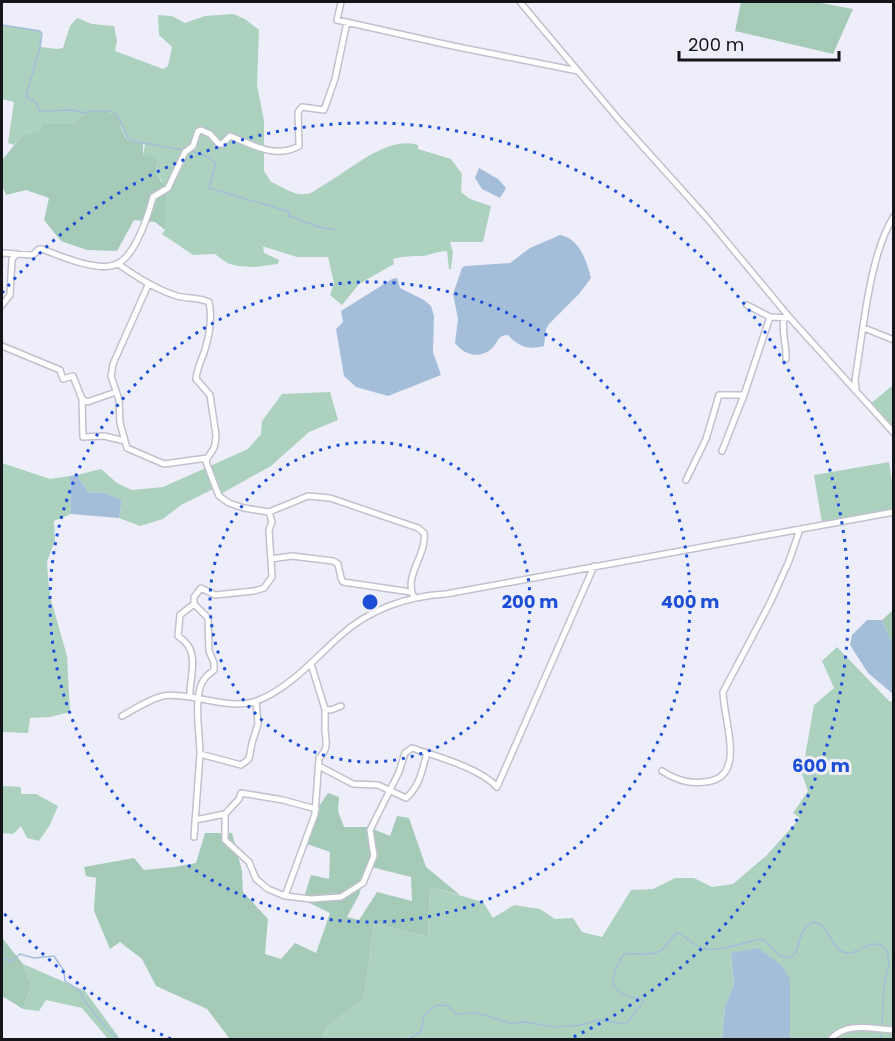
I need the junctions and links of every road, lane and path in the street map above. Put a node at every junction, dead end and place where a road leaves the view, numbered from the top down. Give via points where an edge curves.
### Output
1 (341, 2) edge
2 (520, 2) edge
3 (347, 22) junction
4 (578, 71) junction
5 (894, 216) edge
6 (2, 253) edge
7 (17, 254) junction
8 (118, 264) junction
9 (148, 285) junction
10 (2, 305) edge
11 (747, 305) dead end
12 (770, 317) junction
13 (787, 318) junction
14 (864, 328) junction
15 (894, 340) edge
16 (2, 346) edge
17 (786, 359) dead end
18 (856, 389) junction
19 (116, 392) junction
20 (744, 395) junction
21 (82, 399) junction
22 (894, 433) edge
23 (125, 441) junction
24 (722, 451) dead end
25 (207, 458) junction
26 (686, 480) dead end
27 (269, 512) junction
28 (894, 512) edge
29 (800, 530) junction
30 (271, 559) junction
31 (594, 566) junction
32 (412, 595) junction
33 (194, 604) junction
34 (311, 664) junction
35 (190, 697) junction
36 (199, 698) junction
37 (256, 701) junction
38 (340, 706) dead end
39 (325, 709) junction
40 (122, 716) dead end
41 (427, 753) junction
42 (200, 754) junction
43 (319, 766) junction
44 (662, 771) dead end
45 (390, 791) junction
46 (316, 809) junction
47 (225, 814) junction
48 (195, 820) junction
49 (194, 837) dead end
50 (285, 896) junction
51 (894, 1030) edge
52 (830, 1040) edge

1 - 3 street via 337,20
2 - 4 street
3 - 4 street
3 - 8 street via 324,110 302,107 298,112 299,146 273,152 230,136 219,144 201,130 168,188 153,197 132,251
4 - 13 street via 703,213
5 - 14 street via 884,231
6 - 7 street
7 - 8 street via 33,255 42,249 73,261
7 - 10 street via 12,259 10,295
8 - 9 street
9 - 19 street via 113,364 111,376
9 - 25 street via 209,302 207,346 196,379 210,395 212,404 215,444
11 - 12 street
12 - 13 street
12 - 20 street
13 - 17 street via 782,327
13 - 18 street
14 - 15 street
14 - 18 street
16 - 21 street via 60,370 63,379 73,376
18 - 22 street
19 - 21 street via 87,402
19 - 23 street
20 - 24 street
20 - 26 street via 719,395 706,439
21 - 23 street via 83,437
23 - 25 street via 127,447 164,464
25 - 27 street via 219,496 244,508
27 - 30 street
27 - 32 street via 308,496 330,498 418,528 424,533 425,542 410,580
28 - 29 street
29 - 31 street
29 - 44 street via 770,603 723,692 731,753 729,769 717,779 699,783 681,782
30 - 32 street via 292,556 333,561 338,564 343,582
30 - 33 street via 272,577 264,588 215,595 201,588
31 - 32 street via 446,594
31 - 41 street via 497,787 488,777
32 - 34 street via 358,622
33 - 35 street via 180,615 178,636 189,648 192,659
33 - 36 street via 208,618 214,663 214,670 202,681
34 - 37 street via 273,694
34 - 39 street
35 - 36 street
35 - 40 street via 165,695
36 - 37 street via 235,704
36 - 42 street
37 - 42 street via 258,724 245,764
38 - 39 street
39 - 43 street via 328,744 319,758
41 - 45 street via 412,748 405,753
41 - 45 street via 414,792 406,798
42 - 48 street
43 - 45 street via 353,784 378,785
43 - 46 street
45 - 50 street via 370,830 374,856 363,883 341,897
46 - 47 street via 242,793
46 - 50 street
47 - 48 street
47 - 50 street via 225,840 249,862 256,879
48 - 49 street
51 - 52 street via 844,1028

